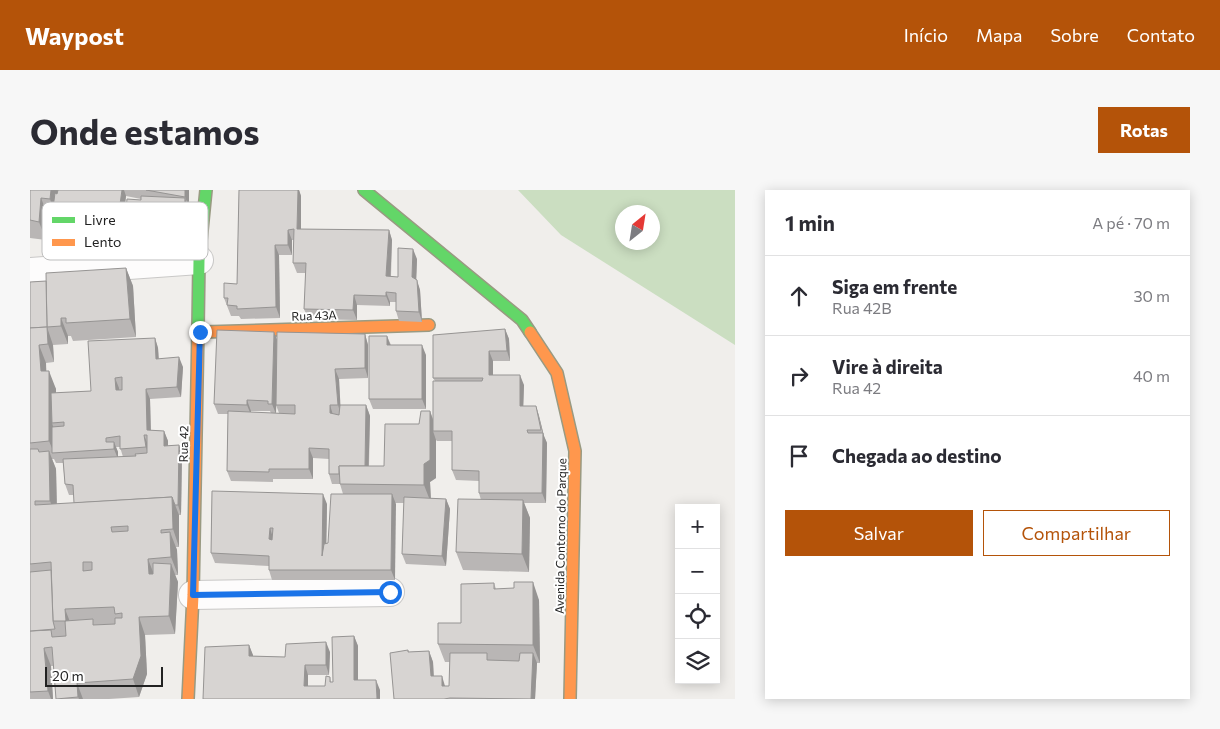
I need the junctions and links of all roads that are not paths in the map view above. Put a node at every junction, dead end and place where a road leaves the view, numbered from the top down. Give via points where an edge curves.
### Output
1 (364, 190) edge
2 (199, 260) joint
3 (30, 272) edge
4 (429, 325) dead end
5 (200, 332) junction
6 (390, 592) dead end
7 (193, 595) junction
8 (188, 699) edge
9 (570, 699) edge

1 - 9 street, Avenida Contorno do Parque via 522,320 557,372 575,451
2 - 3 street
2 - 5 street, Rua 42
4 - 5 street, Rua 43A
5 - 7 street, Rua 42
6 - 7 street
7 - 8 street, Rua 42

